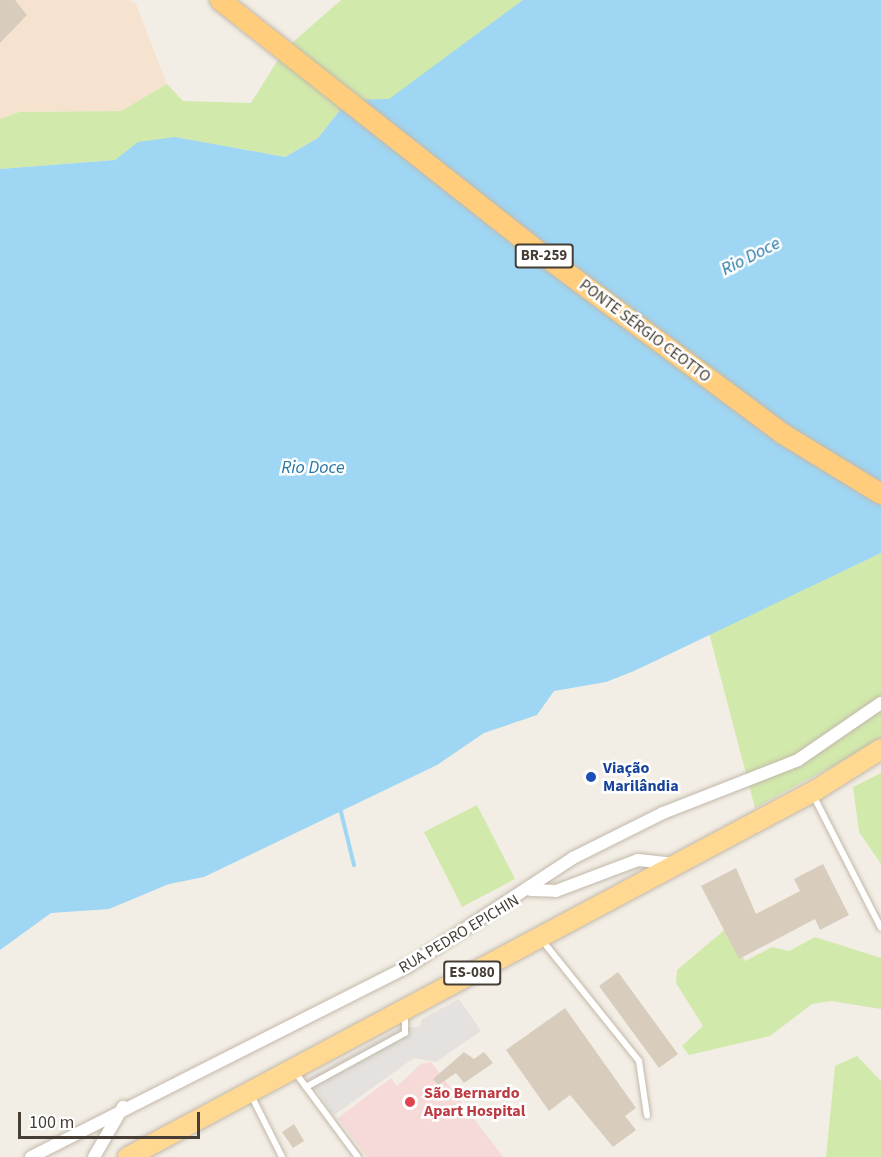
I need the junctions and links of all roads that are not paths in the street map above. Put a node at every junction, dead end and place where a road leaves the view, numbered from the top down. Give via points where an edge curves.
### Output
1 (220, 0) edge
2 (881, 494) edge
3 (881, 703) edge
4 (881, 749) edge
5 (881, 759) edge
6 (814, 791) junction
7 (675, 864) junction
8 (531, 891) junction
9 (881, 928) edge
10 (539, 936) junction
11 (404, 1010) junction
12 (293, 1069) junction
13 (306, 1087) junction
14 (249, 1092) junction
15 (123, 1107) junction
16 (647, 1115) dead end
17 (31, 1157) edge
18 (94, 1157) edge
19 (128, 1157) edge
20 (282, 1157) edge
21 (358, 1157) edge

1 - 2 highway, PONTE SÉRGIO CEOTTO / BR-259 via 577,280 783,434
3 - 8 street, RUA PEDRO EPICHIN via 798,760 663,813 573,858
4 - 6 main road, ES-080
5 - 6 main road, ES-080
6 - 7 main road, ES-080
6 - 9 lane
7 - 8 street via 638,860 556,891
7 - 10 main road, ES-080
8 - 15 street, RUA PEDRO EPICHIN via 408,967
10 - 11 main road, ES-080
10 - 16 lane via 639,1061
11 - 12 main road, ES-080
11 - 13 lane via 409,1026 405,1033
12 - 13 lane
12 - 14 main road, ES-080
13 - 21 lane
14 - 19 main road, ES-080
14 - 20 lane
15 - 17 street, RUA PEDRO EPICHIN
15 - 18 street

